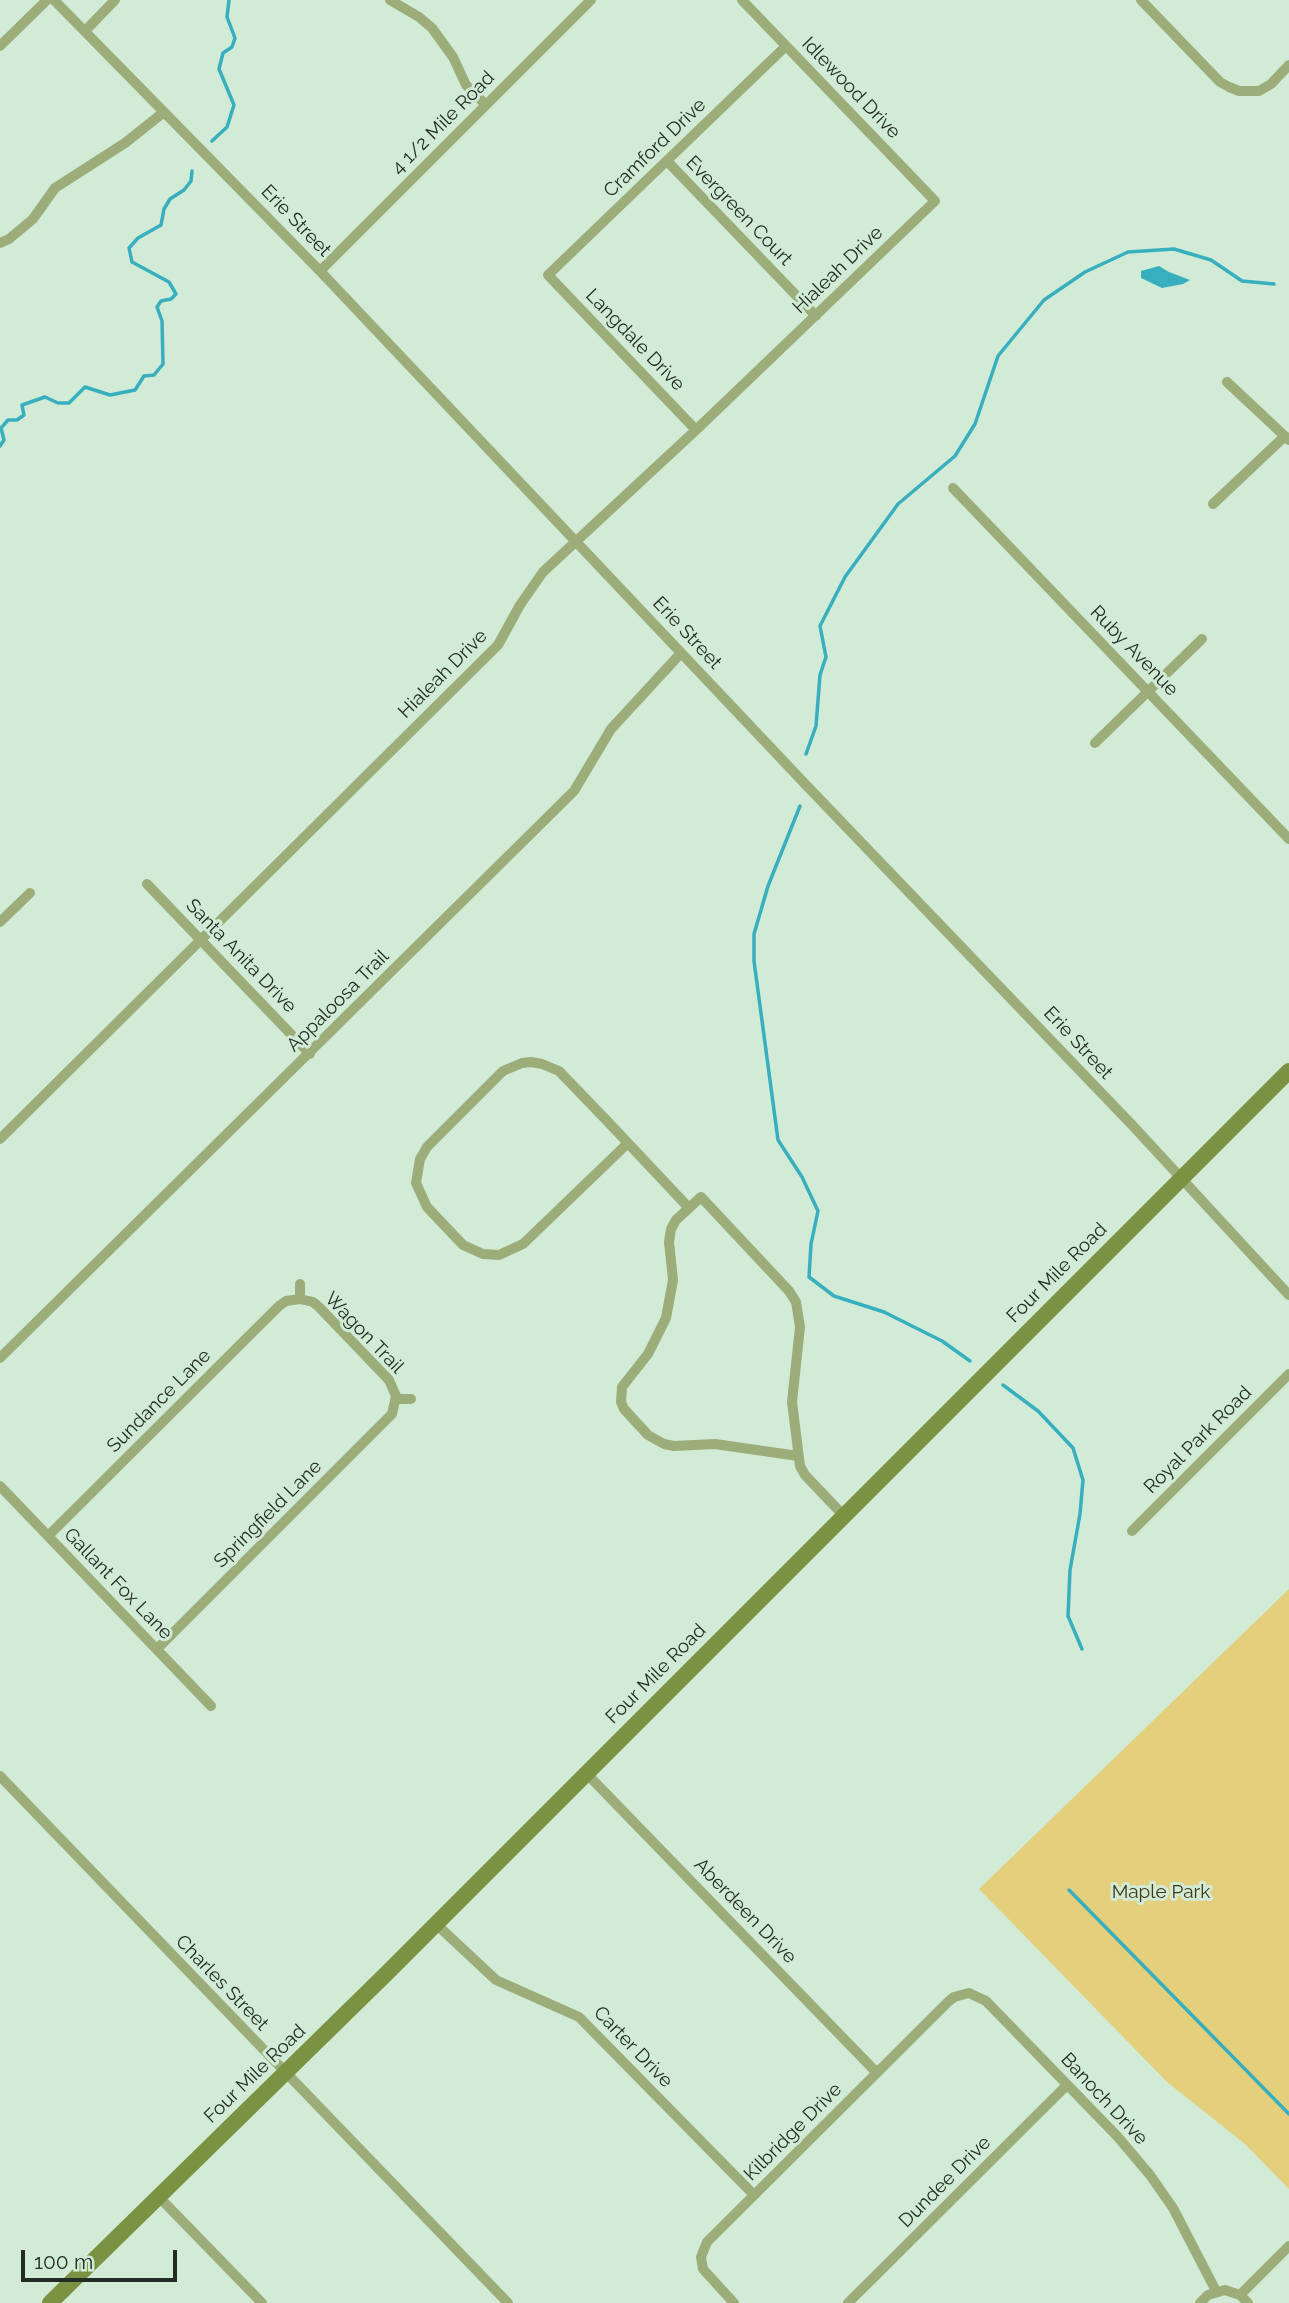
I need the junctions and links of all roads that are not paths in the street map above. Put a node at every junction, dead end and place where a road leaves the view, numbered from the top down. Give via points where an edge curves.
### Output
1 (47, 0) edge
2 (54, 0) edge
3 (115, 0) edge
4 (390, 0) edge
5 (591, 0) edge
6 (742, 0) edge
7 (1142, 0) edge
8 (85, 31) junction
9 (0, 46) edge
10 (786, 46) junction
11 (1289, 65) edge
12 (486, 105) junction
13 (164, 112) junction
14 (667, 161) junction
15 (934, 201) joint
16 (0, 243) edge
17 (320, 271) junction
18 (548, 275) joint
19 (816, 316) junction
20 (1227, 382) dead end
21 (696, 430) junction
22 (1287, 438) edge
23 (953, 488) dead end
24 (1213, 504) dead end
25 (577, 542) junction
26 (1202, 639) dead end
27 (681, 653) junction
28 (1149, 693) junction
29 (1095, 743) dead end
30 (1289, 839) edge
31 (147, 884) dead end
32 (30, 893) dead end
33 (0, 922) edge
34 (201, 940) junction
35 (310, 1054) junction
36 (1289, 1071) edge
37 (0, 1139) edge
38 (628, 1143) junction
39 (1182, 1178) junction
40 (689, 1208) junction
41 (300, 1284) dead end
42 (1289, 1295) edge
43 (300, 1298) junction
44 (0, 1358) edge
45 (1289, 1374) edge
46 (396, 1399) junction
47 (411, 1399) dead end
48 (798, 1456) junction
49 (0, 1486) edge
50 (844, 1516) junction
51 (1132, 1531) dead end
52 (48, 1536) junction
53 (157, 1649) junction
54 (212, 1706) dead end
55 (587, 1774) junction
56 (0, 1776) edge
57 (436, 1924) junction
58 (930, 2020) joint
59 (877, 2073) junction
60 (285, 2074) junction
61 (1067, 2085) junction
62 (754, 2195) junction
63 (159, 2197) junction
64 (1289, 2246) edge
65 (1216, 2291) junction
66 (1244, 2299) edge
67 (50, 2303) edge
68 (262, 2303) edge
69 (508, 2303) edge
70 (734, 2303) edge
71 (848, 2303) edge
72 (1200, 2303) edge

1 - 9 street
2 - 8 street, Erie Street
3 - 8 street
4 - 12 street via 432,28 466,85
5 - 12 street, 4 1/2 Mile Road
6 - 10 street, Idlewood Drive
7 - 11 street via 1229,87 1258,91
8 - 13 street, Erie Street
10 - 14 street, Cramford Drive
10 - 15 street, Idlewood Drive
12 - 17 street, 4 1/2 Mile Road
13 - 16 street via 55,188 33,219
13 - 17 street, Erie Street
14 - 18 street, Cramford Drive
14 - 19 street, Evergreen Court
15 - 19 street, Hialeah Drive
17 - 25 street, Erie Street
18 - 21 street, Langdale Drive
19 - 21 street, Hialeah Drive
20 - 22 street
21 - 25 street, Hialeah Drive
22 - 24 street
23 - 28 street, Ruby Avenue
25 - 27 street, Erie Street
25 - 34 street, Hialeah Drive via 529,590 498,645
26 - 28 street
27 - 35 street, Appaloosa Trail via 611,729 574,791
27 - 39 street, Erie Street
28 - 29 street
28 - 30 street, Ruby Avenue
31 - 34 street, Santa Anita Drive
32 - 33 street
34 - 35 street, Santa Anita Drive
34 - 37 street, Hialeah Drive
35 - 44 street, Appaloosa Trail
36 - 39 main road, Four Mile Road
38 - 38 street via 559,1072 542,1064 522,1063 503,1071 427,1147 417,1167 418,1191 427,1207 468,1248 499,1255 523,1244
38 - 40 street
39 - 42 street, Erie Street
39 - 50 main road, Four Mile Road
40 - 48 street via 701,1198 796,1302 800,1326 792,1402
40 - 48 street via 671,1229 673,1280 666,1318 649,1354 626,1381 620,1394 624,1409 664,1444 715,1444
41 - 43 street
43 - 46 street, Wagon Trail via 319,1307 380,1371 394,1387
43 - 52 street, Sundance Lane via 279,1306
45 - 51 street, Royal Park Road
46 - 47 street
46 - 53 street, Springfield Lane via 388,1419
48 - 50 street via 805,1475
49 - 52 street, Gallant Fox Lane
50 - 55 main road, Four Mile Road
52 - 53 street, Gallant Fox Lane
53 - 54 street, Gallant Fox Lane
55 - 57 main road, Four Mile Road
55 - 59 street, Aberdeen Drive
56 - 60 street, Charles Street
57 - 60 main road, Four Mile Road
57 - 62 street, Carter Drive via 496,1980 579,2017
58 - 59 street, Kilbridge Drive
58 - 61 street, Banoch Drive via 954,1997 975,1994
59 - 62 street, Kilbridge Drive
60 - 63 main road, Four Mile Road
60 - 69 street, Charles Street
61 - 65 street, Banoch Drive via 1150,2175 1173,2208
61 - 71 street, Dundee Drive
62 - 70 street, Kilbridge Drive via 702,2251 709,2277
63 - 67 main road, Four Mile Road
63 - 68 street
64 - 66 street
65 - 66 street
65 - 72 street

